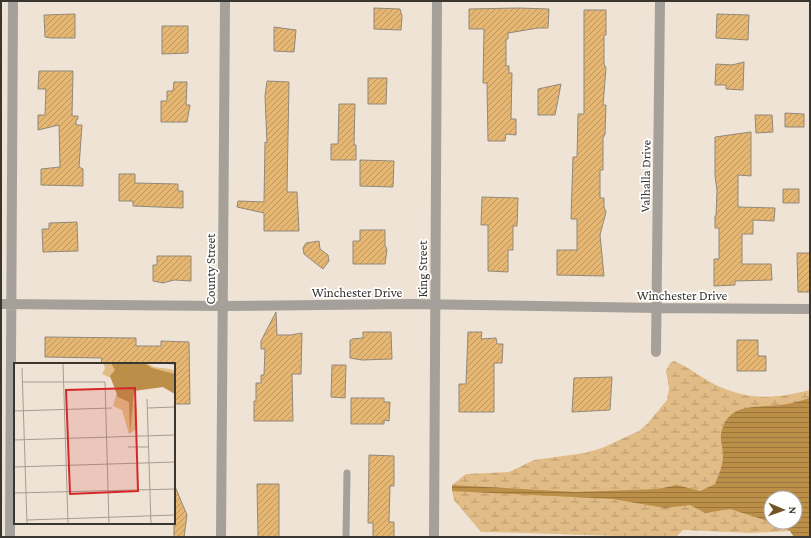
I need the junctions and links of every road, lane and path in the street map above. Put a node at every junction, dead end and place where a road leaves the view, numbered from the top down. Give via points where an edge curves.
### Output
1 (13, 1) edge
2 (225, 1) edge
3 (437, 1) edge
4 (660, 1) edge
5 (6, 304) edge
6 (435, 305) junction
7 (223, 306) junction
8 (657, 308) junction
9 (810, 309) edge
10 (656, 352) dead end
11 (347, 473) dead end
12 (10, 537) edge
13 (221, 537) edge
14 (346, 537) edge
15 (434, 537) edge

1 - 5 street
2 - 7 street, County Street
3 - 6 street, King Street
4 - 8 street, Valhalla Drive
5 - 7 street, Winchester Drive
5 - 12 street
6 - 7 street, Winchester Drive
6 - 8 street, Winchester Drive
6 - 15 street, King Street
7 - 13 street, County Street
8 - 9 street, Winchester Drive
8 - 10 street, Valhalla Drive
11 - 14 lane

